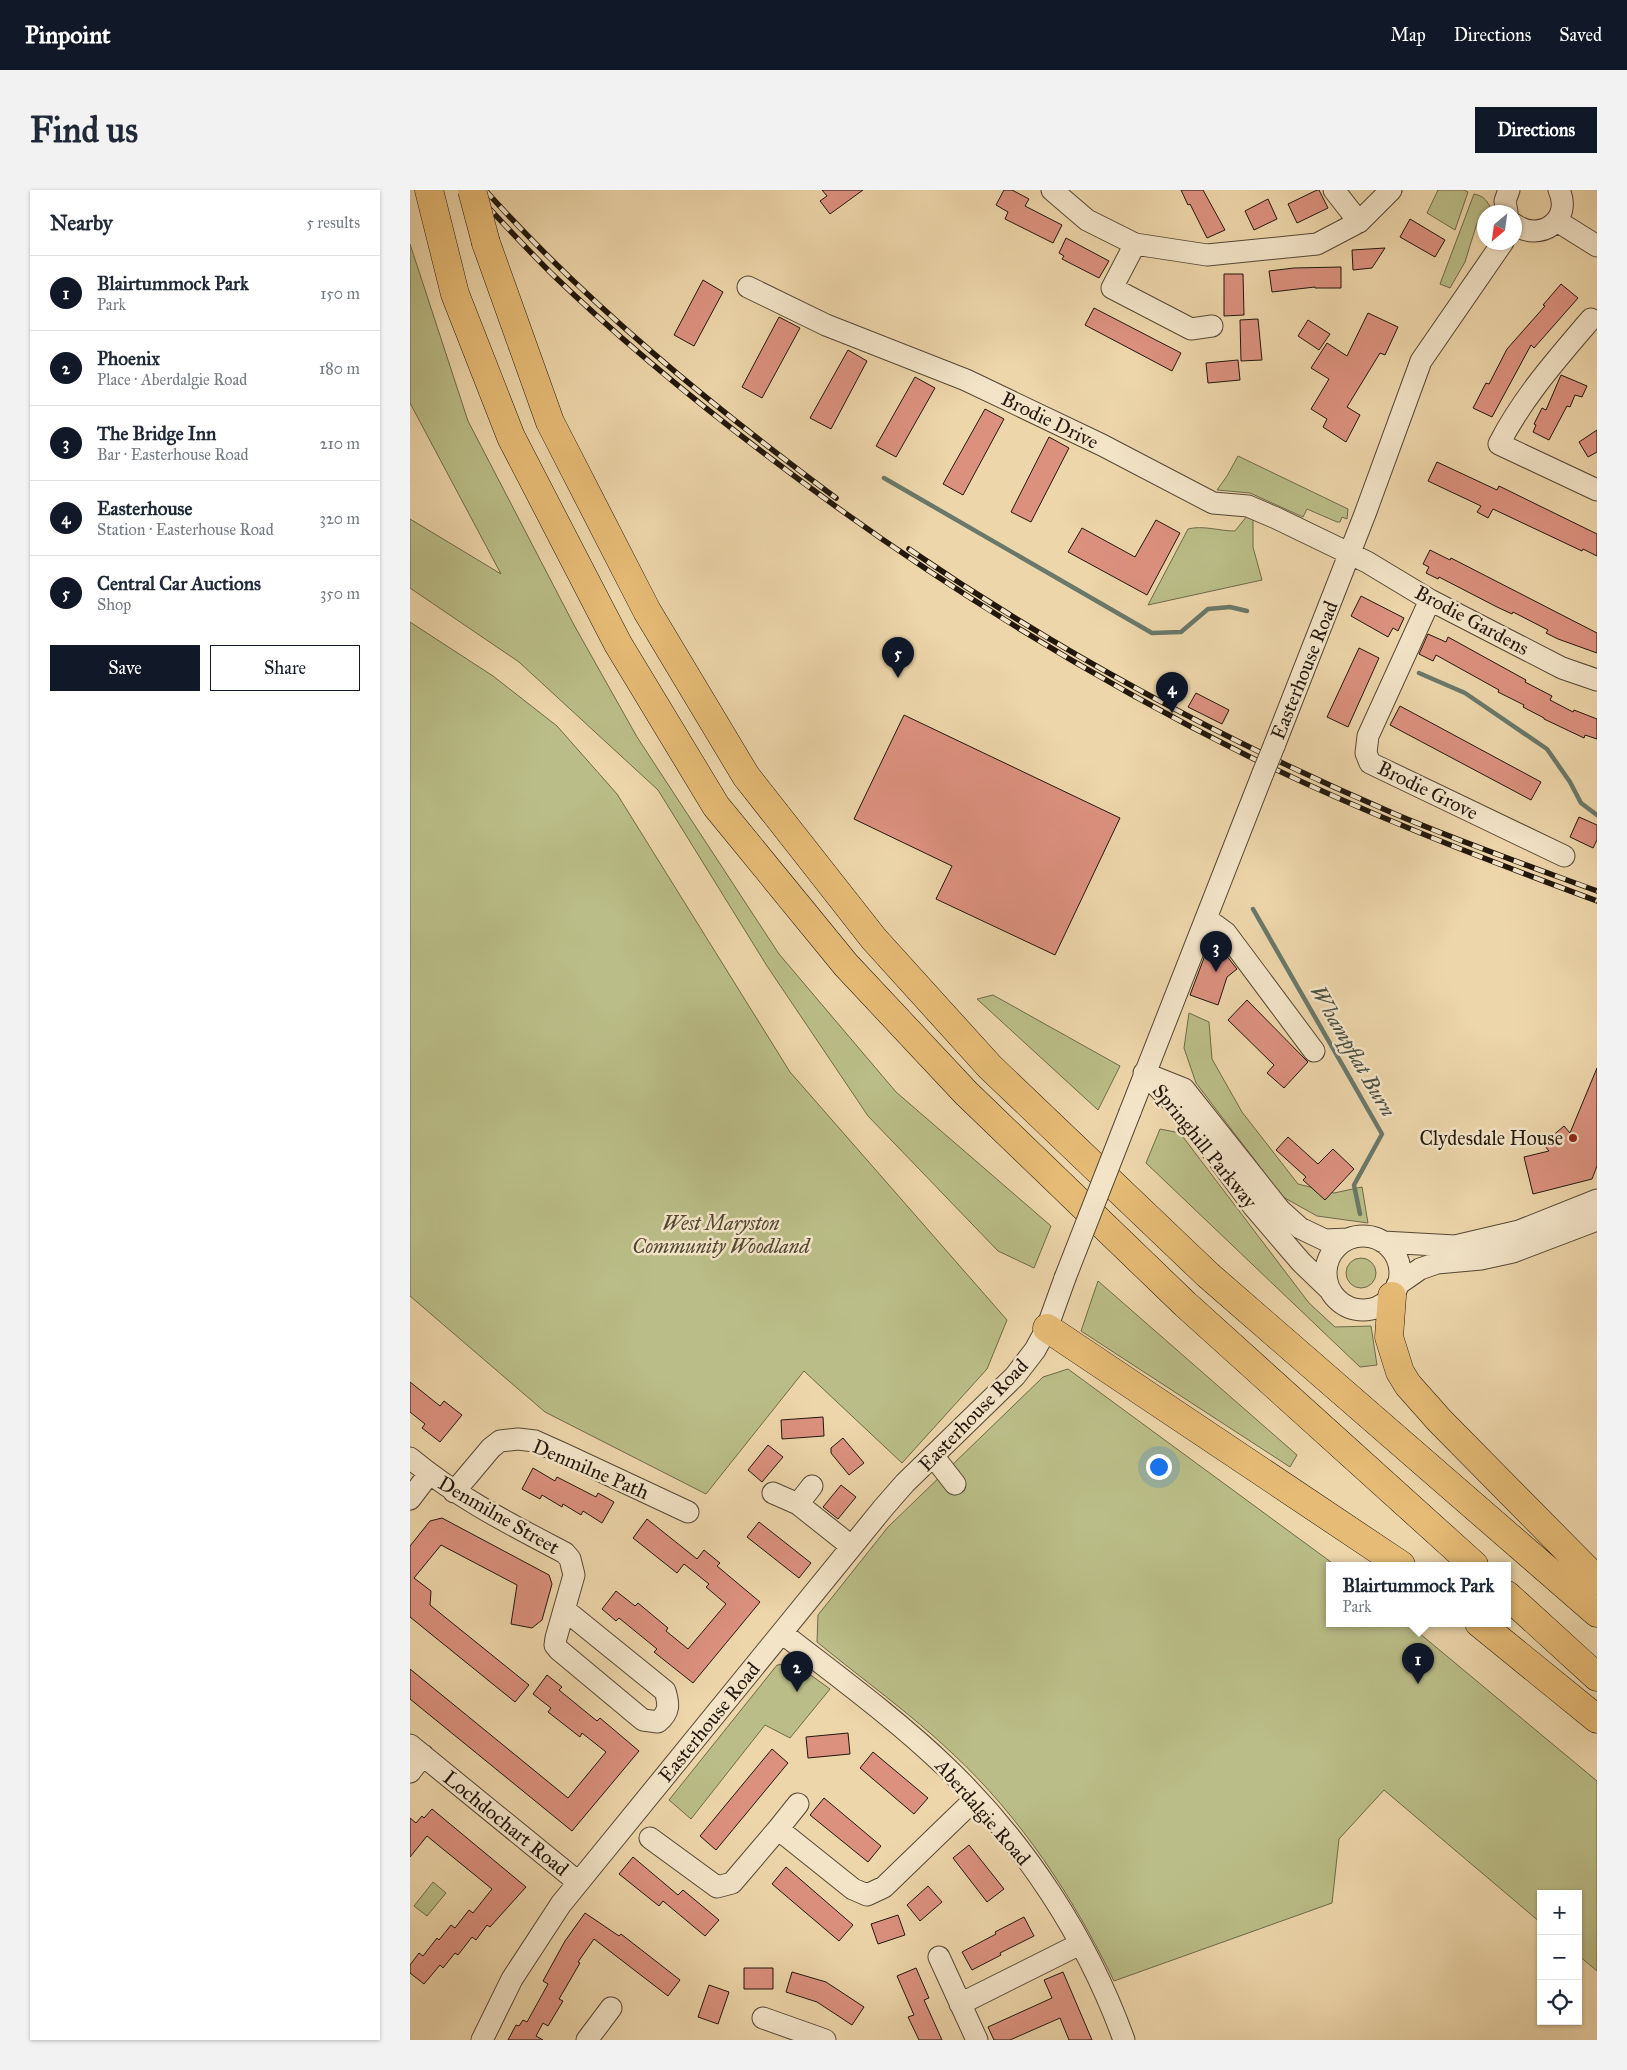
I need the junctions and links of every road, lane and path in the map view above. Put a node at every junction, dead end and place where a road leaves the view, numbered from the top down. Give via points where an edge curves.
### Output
1 (429, 190) edge
2 (472, 190) edge
3 (1052, 190) edge
4 (1334, 190) edge
5 (1391, 190) edge
6 (1559, 190) edge
7 (1557, 221) junction
8 (1359, 222) junction
9 (1522, 228) edge
10 (1135, 244) junction
11 (1597, 246) edge
12 (1497, 250) edge
13 (748, 287) dead end
14 (1591, 319) dead end
15 (1212, 326) dead end
16 (1597, 490) edge
17 (1350, 553) junction
18 (1430, 600) junction
19 (1597, 680) edge
20 (1564, 856) dead end
21 (1207, 919) junction
22 (1314, 1051) dead end
23 (1144, 1073) junction
24 (1597, 1200) edge
25 (1597, 1220) edge
26 (1348, 1239) junction
27 (1382, 1242) junction
28 (1330, 1290) junction
29 (1394, 1291) junction
30 (1047, 1328) junction
31 (934, 1457) junction
32 (410, 1458) edge
33 (429, 1474) junction
34 (955, 1484) dead end
35 (812, 1486) dead end
36 (454, 1492) junction
37 (773, 1493) dead end
38 (410, 1499) edge
39 (798, 1504) junction
40 (688, 1512) dead end
41 (851, 1546) junction
42 (1397, 1562) edge
43 (1471, 1562) edge
44 (1597, 1580) edge
45 (1511, 1599) edge
46 (566, 1610) junction
47 (1597, 1613) edge
48 (1484, 1627) edge
49 (782, 1633) junction
50 (1597, 1677) edge
51 (1597, 1719) edge
52 (417, 1750) edge
53 (410, 1772) edge
54 (976, 1798) junction
55 (798, 1804) dead end
56 (778, 1829) junction
57 (650, 1838) dead end
58 (578, 1882) junction
59 (1080, 1944) junction
60 (939, 1957) dead end
61 (960, 2004) junction
62 (611, 2008) dead end
63 (763, 2018) dead end
64 (792, 2034) edge
65 (482, 2040) edge
66 (587, 2040) edge
67 (825, 2040) edge
68 (977, 2040) edge
69 (1124, 2040) edge

1 - 43 highway via 455,294 511,437 618,644 716,806 846,965 966,1093 1185,1304
2 - 47 highway, bridge via 486,243 550,422 647,611 746,776 874,939 990,1067 1201,1269
3 - 10 street via 1087,220
4 - 8 street
5 - 8 street
6 - 7 street via 1562,204
7 - 9 street via 1550,227 1532,232
7 - 11 street
8 - 10 street via 1317,244 1207,256
10 - 15 street via 1112,288 1190,329
12 - 17 street, Easterhouse Road via 1421,361
13 - 17 street, Brodie Drive via 826,325 966,380 1213,503 1248,506
14 - 16 street via 1546,372 1513,417 1499,444
17 - 18 street, Brodie Gardens
17 - 21 street, Easterhouse Road, bridge
18 - 19 street, Brodie Gardens via 1562,668
18 - 20 street, Brodie Grove via 1368,736 1366,753 1370,763
21 - 22 street via 1226,933
21 - 23 street, Easterhouse Road
23 - 26 street, Springhill Parkway via 1184,1089 1280,1210 1300,1228 1325,1240
23 - 28 street, Springhill Parkway via 1187,1118 1253,1206 1301,1262
23 - 30 street, Easterhouse Road, bridge
24 - 27 street, Springhill Parkway via 1519,1230 1455,1246
25 - 29 street, Springhill Parkway via 1513,1252 1437,1263 1420,1269
26 - 27 street, Springhill Parkway via 1371,1237
26 - 28 street via 1330,1255 1326,1273
27 - 29 street via 1398,1261 1400,1273
28 - 29 street, Springhill Parkway via 1347,1307 1359,1310 1382,1304
29 - 44 highway via 1389,1337 1400,1372 1408,1385
30 - 31 street, Easterhouse Road via 1015,1376
30 - 42 highway
31 - 34 street
31 - 41 street, Easterhouse Road via 905,1483
32 - 33 street, Denmilne Street
33 - 36 street, Denmilne Street
33 - 38 street
35 - 39 street
36 - 40 street, Denmilne Path via 490,1448 500,1441 518,1439 536,1442 564,1454
36 - 46 street, Denmilne Street via 565,1553 574,1575
37 - 39 street
39 - 41 street
41 - 49 street, Easterhouse Road
45 - 50 highway
46 - 46 street, Denmilne Street via 556,1638 558,1650 643,1720 658,1722 664,1717 669,1703 665,1691
48 - 51 highway
49 - 54 street, Aberdalgie Road via 918,1742
49 - 58 street, Easterhouse Road
52 - 53 street
52 - 58 street, Lochdochart Road
54 - 56 street via 884,1887 867,1895 853,1889
54 - 59 street, Aberdalgie Road via 1027,1860
55 - 56 street
56 - 57 street via 732,1883 716,1887
58 - 65 street, Easterhouse Road via 547,1923 512,1979
59 - 61 street
59 - 69 street, Aberdalgie Road
60 - 61 street
61 - 68 street
62 - 66 street
63 - 64 street
64 - 67 street

